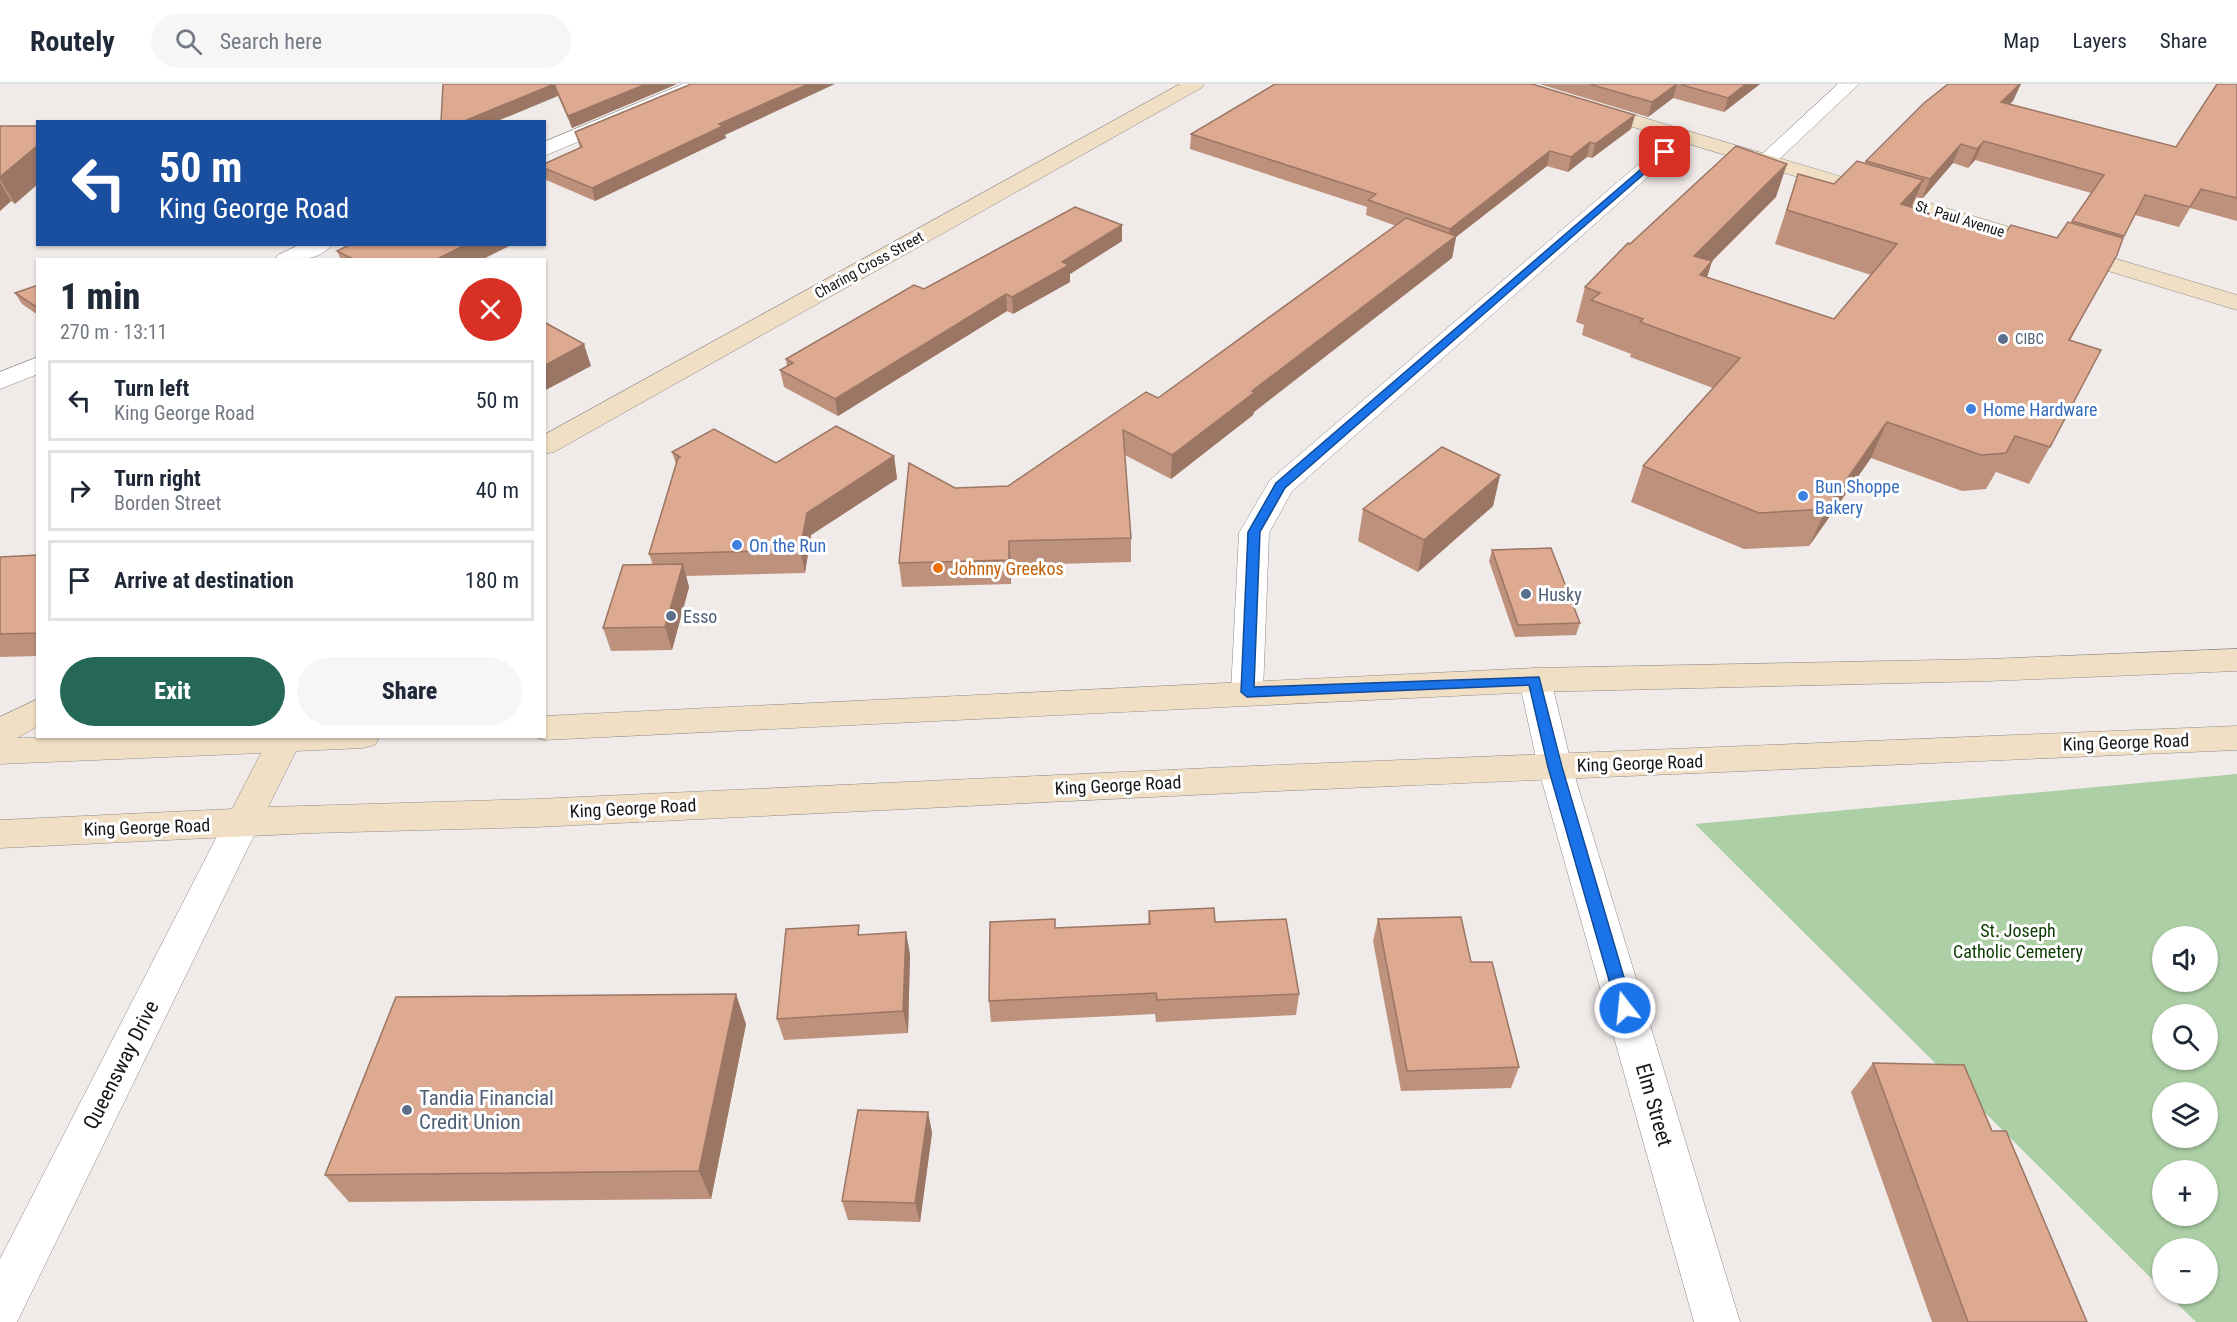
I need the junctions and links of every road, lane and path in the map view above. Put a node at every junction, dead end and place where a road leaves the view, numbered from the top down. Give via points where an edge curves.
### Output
1 (699, 84) edge
2 (1194, 84) edge
3 (1511, 84) edge
4 (1849, 84) edge
5 (1682, 137) junction
6 (546, 149) edge
7 (1766, 160) junction
8 (317, 246) edge
9 (290, 258) edge
10 (2237, 303) edge
11 (36, 366) edge
12 (0, 381) edge
13 (546, 445) edge
14 (2237, 660) edge
15 (1535, 680) junction
16 (1247, 692) junction
17 (36, 712) edge
18 (546, 728) edge
19 (0, 732) edge
20 (286, 738) edge
21 (2237, 738) edge
22 (0, 751) edge
23 (1555, 767) junction
24 (242, 823) junction
25 (0, 834) edge
26 (0, 1307) edge
27 (1717, 1322) edge

1 - 6 street
2 - 13 main road, Charing Cross Street
3 - 5 main road, St. Paul Avenue
4 - 7 street
5 - 7 main road, St. Paul Avenue
5 - 16 street via 1280,486 1254,532
7 - 10 main road, St. Paul Avenue
8 - 9 street
11 - 12 street
14 - 15 main road
15 - 16 main road
15 - 23 street, Elm Street
16 - 18 main road
17 - 19 main road
20 - 22 main road
20 - 24 main road
21 - 23 main road, King George Road
23 - 24 main road, King George Road
23 - 27 street, Elm Street
24 - 25 main road, King George Road
24 - 26 street, Queensway Drive

